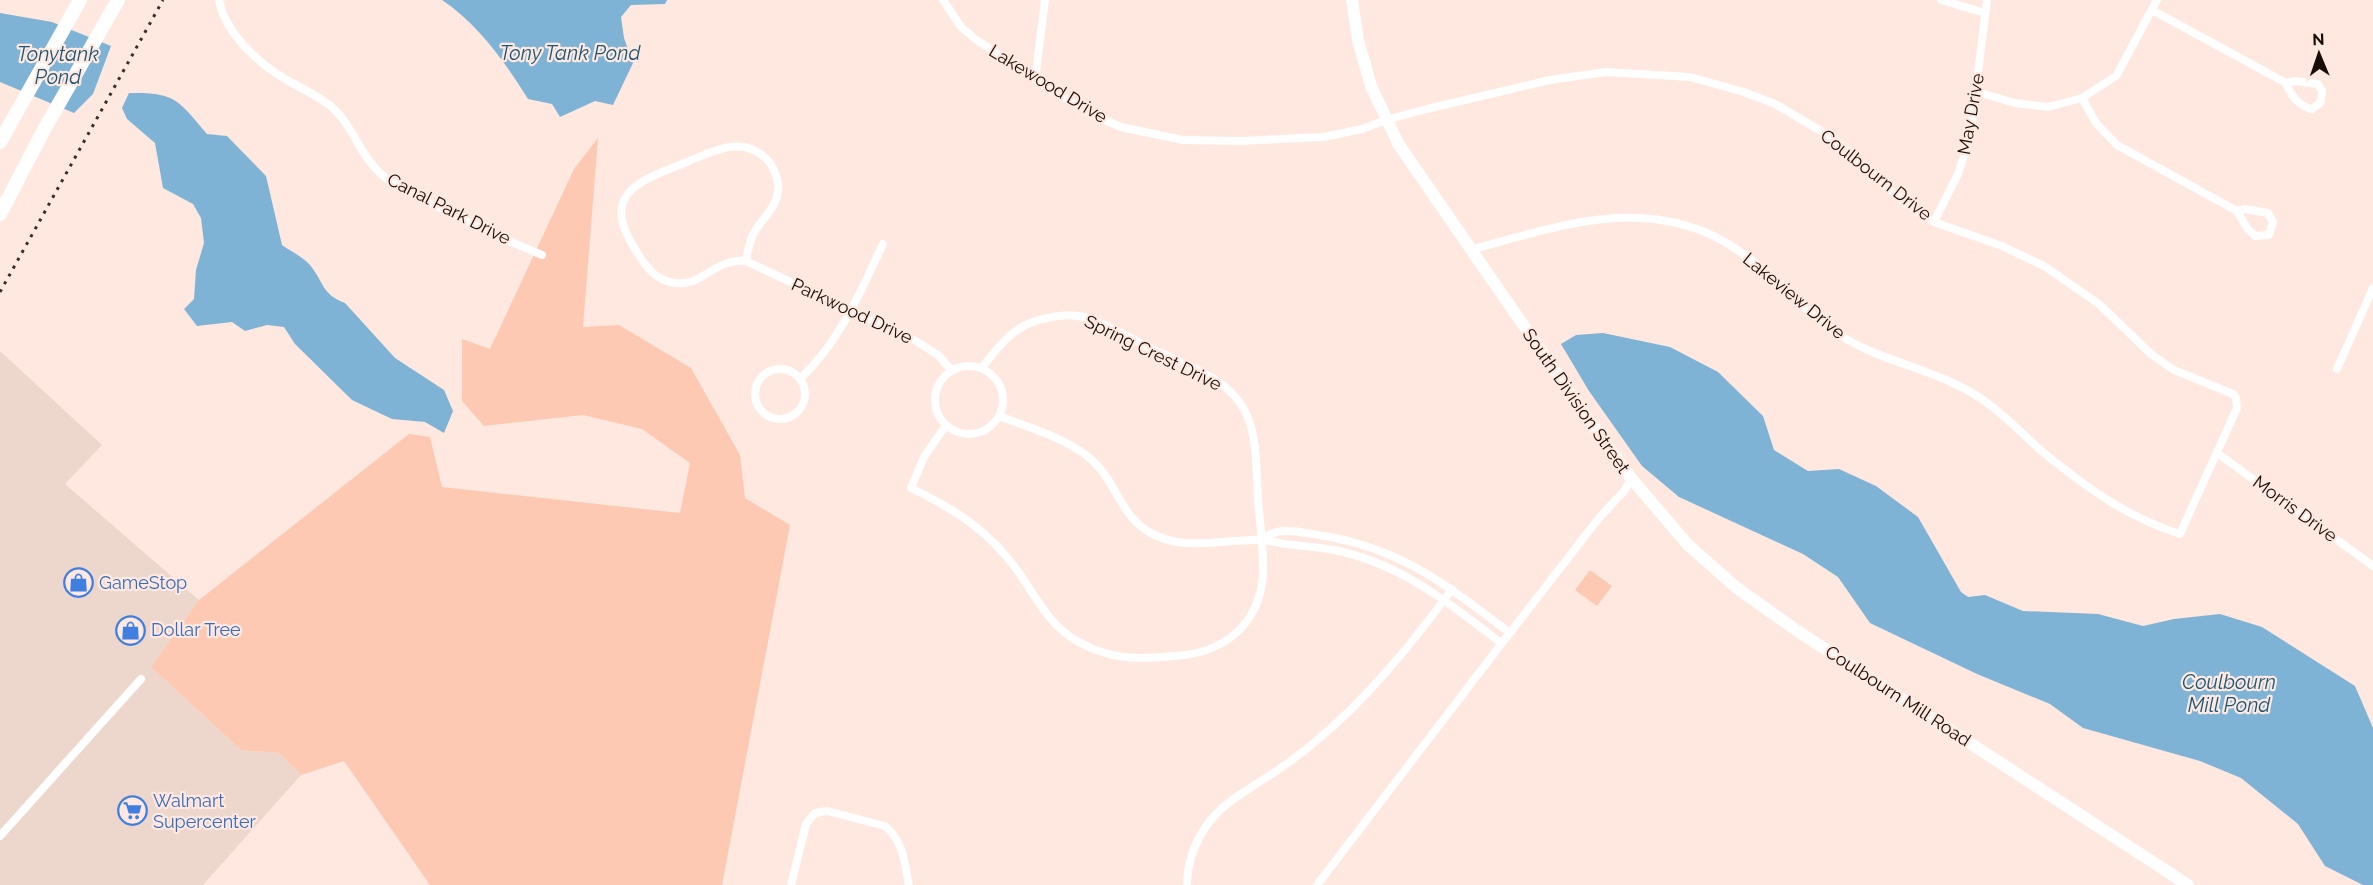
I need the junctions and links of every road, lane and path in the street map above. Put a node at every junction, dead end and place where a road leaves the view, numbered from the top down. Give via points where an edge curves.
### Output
1 (80, 0) edge
2 (118, 0) edge
3 (219, 0) edge
4 (943, 0) edge
5 (1045, 0) edge
6 (1352, 0) edge
7 (1941, 0) edge
8 (1987, 0) edge
9 (2157, 0) edge
10 (2152, 10) junction
11 (1985, 13) junction
12 (1035, 80) junction
13 (2286, 82) dead end
14 (1977, 92) junction
15 (2082, 98) junction
16 (1386, 120) junction
17 (0, 142) edge
18 (2237, 211) dead end
19 (0, 214) edge
20 (1934, 222) junction
21 (883, 244) dead end
22 (1470, 250) junction
23 (542, 255) dead end
24 (746, 261) junction
25 (2373, 288) edge
26 (852, 311) junction
27 (982, 368) junction
28 (2337, 369) dead end
29 (952, 371) junction
30 (800, 379) junction
31 (999, 416) junction
32 (946, 425) junction
33 (2217, 453) junction
34 (1631, 478) junction
35 (1261, 539) junction
36 (2373, 566) edge
37 (1452, 589) junction
38 (1445, 599) junction
39 (1509, 633) junction
40 (1502, 643) junction
41 (141, 679) dead end
42 (0, 836) edge
43 (791, 885) edge
44 (909, 885) edge
45 (1187, 885) edge
46 (1317, 885) edge
47 (2188, 885) edge

1 - 17 main road
2 - 19 main road
3 - 23 street, Canal Park Drive via 236,37 265,65 329,105 379,172 443,210
4 - 12 street, Lakewood Drive via 961,27
5 - 12 street
6 - 16 street, South Division Street via 1371,86
7 - 11 street
8 - 11 street, May Drive
9 - 10 street
10 - 13 street
10 - 15 street via 2116,76
11 - 14 street, May Drive
12 - 16 street, Lakewood Drive via 1121,127 1183,140 1324,137
14 - 15 street via 2048,107
14 - 20 street, May Drive via 1970,137 1958,174
15 - 18 street via 2096,123 2117,145
16 - 20 street, Coulbourn Drive via 1575,75 1626,72 1690,77 1774,104 1833,138 1906,204
16 - 22 street, South Division Street
20 - 33 street, Coulbourn Drive via 2044,266 2099,304 2151,354 2174,370 2233,394 2237,408
21 - 26 street
22 - 33 street, Lakeview Drive via 1613,217 1667,222 1706,232 1763,268 1816,319 1838,334 1867,351 1976,394 2044,453 2118,508 2180,534
22 - 34 street, South Division Street
24 - 24 street via 719,265 693,282 663,280 647,268 627,237 622,212 627,196 643,179 722,148 741,147 758,152 771,165 778,191 773,209 752,236
24 - 26 street, Parkwood Drive
25 - 28 street
26 - 29 street, Parkwood Drive via 916,341 938,355
26 - 30 street via 830,346
27 - 29 street via 961,367
27 - 31 street via 999,383 1003,393
27 - 35 street, Spring Crest Drive via 998,346 1018,329 1044,318 1071,315 1096,322 1219,382 1244,409 1252,432
29 - 32 street via 944,377 936,396 939,416
30 - 30 street via 806,394 794,415 771,418 758,407 757,383 769,371 786,369
31 - 32 street via 984,430 974,433 964,434
31 - 35 street via 1069,444 1086,455 1101,469 1126,512 1157,536 1196,544
32 - 35 street, Spring Crest Drive via 924,457 911,488 983,532 1011,562 1040,607 1059,627 1091,648 1137,658 1193,654 1227,640 1249,618 1257,603 1263,574
33 - 36 street, Morris Drive
34 - 39 street, South Division Street
34 - 47 street, Coulbourn Mill Road via 1688,545 1737,588 1812,641
35 - 37 street via 1277,532 1292,532 1354,542 1384,551
35 - 38 street via 1330,549 1377,562
37 - 38 street
37 - 39 street
38 - 40 street
38 - 45 street via 1389,670 1343,717 1215,815 1194,849
39 - 40 street, South Division Street
40 - 46 street, South Division Street
41 - 42 street
43 - 44 street via 806,824 815,813 827,812 892,831 902,849

